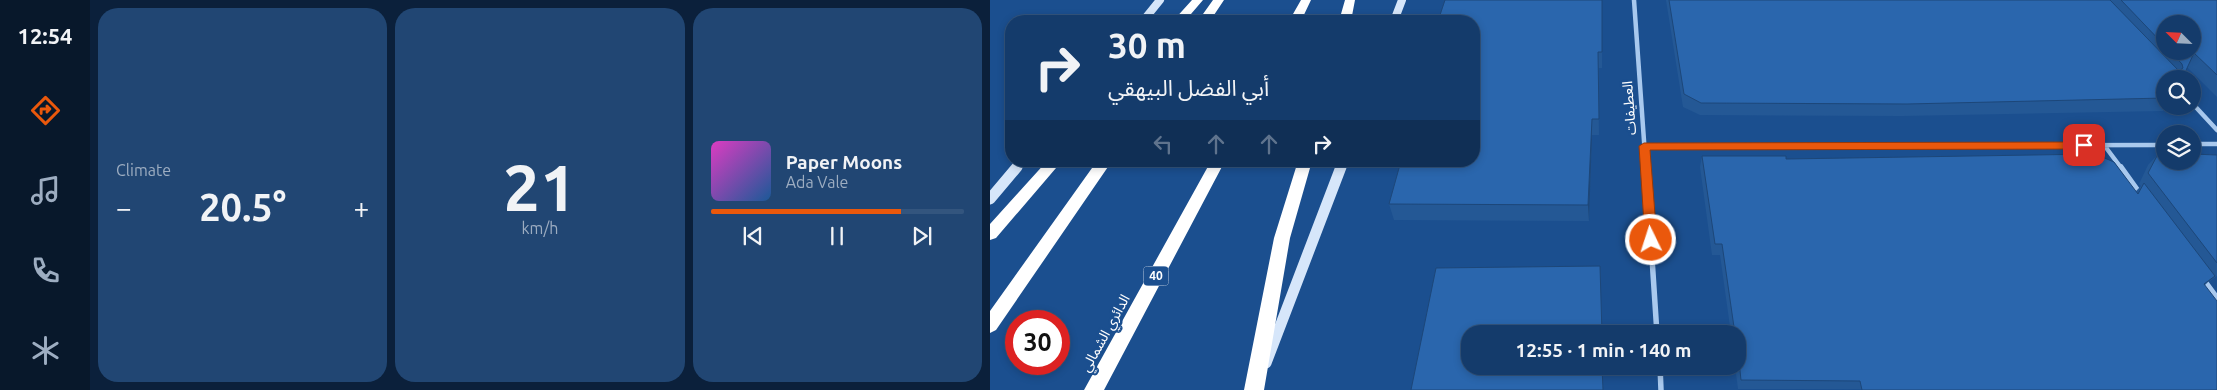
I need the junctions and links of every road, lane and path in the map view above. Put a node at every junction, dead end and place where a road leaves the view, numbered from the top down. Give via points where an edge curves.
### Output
1 (1160, 0) edge
2 (1198, 0) edge
3 (1219, 0) edge
4 (1306, 0) edge
5 (1350, 0) edge
6 (1402, 0) edge
7 (1634, 0) edge
8 (1147, 15) edge
9 (1185, 15) edge
10 (1208, 15) edge
11 (1297, 15) edge
12 (1346, 15) edge
13 (1396, 15) edge
14 (2201, 113) edge
15 (2217, 130) edge
16 (2201, 144) edge
17 (2217, 144) edge
18 (2104, 145) junction
19 (2156, 145) edge
20 (1644, 146) junction
21 (1018, 167) edge
22 (1050, 167) edge
23 (1102, 167) edge
24 (1215, 167) edge
25 (1303, 167) edge
26 (1341, 167) edge
27 (990, 199) edge
28 (2146, 202) edge
29 (990, 234) edge
30 (2199, 274) edge
31 (2217, 298) edge
32 (990, 325) edge
33 (1656, 325) edge
34 (1660, 375) edge
35 (1094, 390) edge
36 (1255, 390) edge
37 (1661, 390) edge

1 - 8 street
2 - 9 highway
3 - 10 highway
4 - 11 highway
5 - 12 highway
6 - 13 street
7 - 20 street, العطيفات
14 - 15 street
16 - 17 street
18 - 19 street
18 - 20 street
18 - 28 street
20 - 33 street, العطيفات
21 - 27 street
22 - 29 highway
23 - 32 highway
24 - 35 highway, الدائري الشمالي / 40
25 - 36 highway via 1282,238
26 - 36 street
30 - 31 street
34 - 37 street

